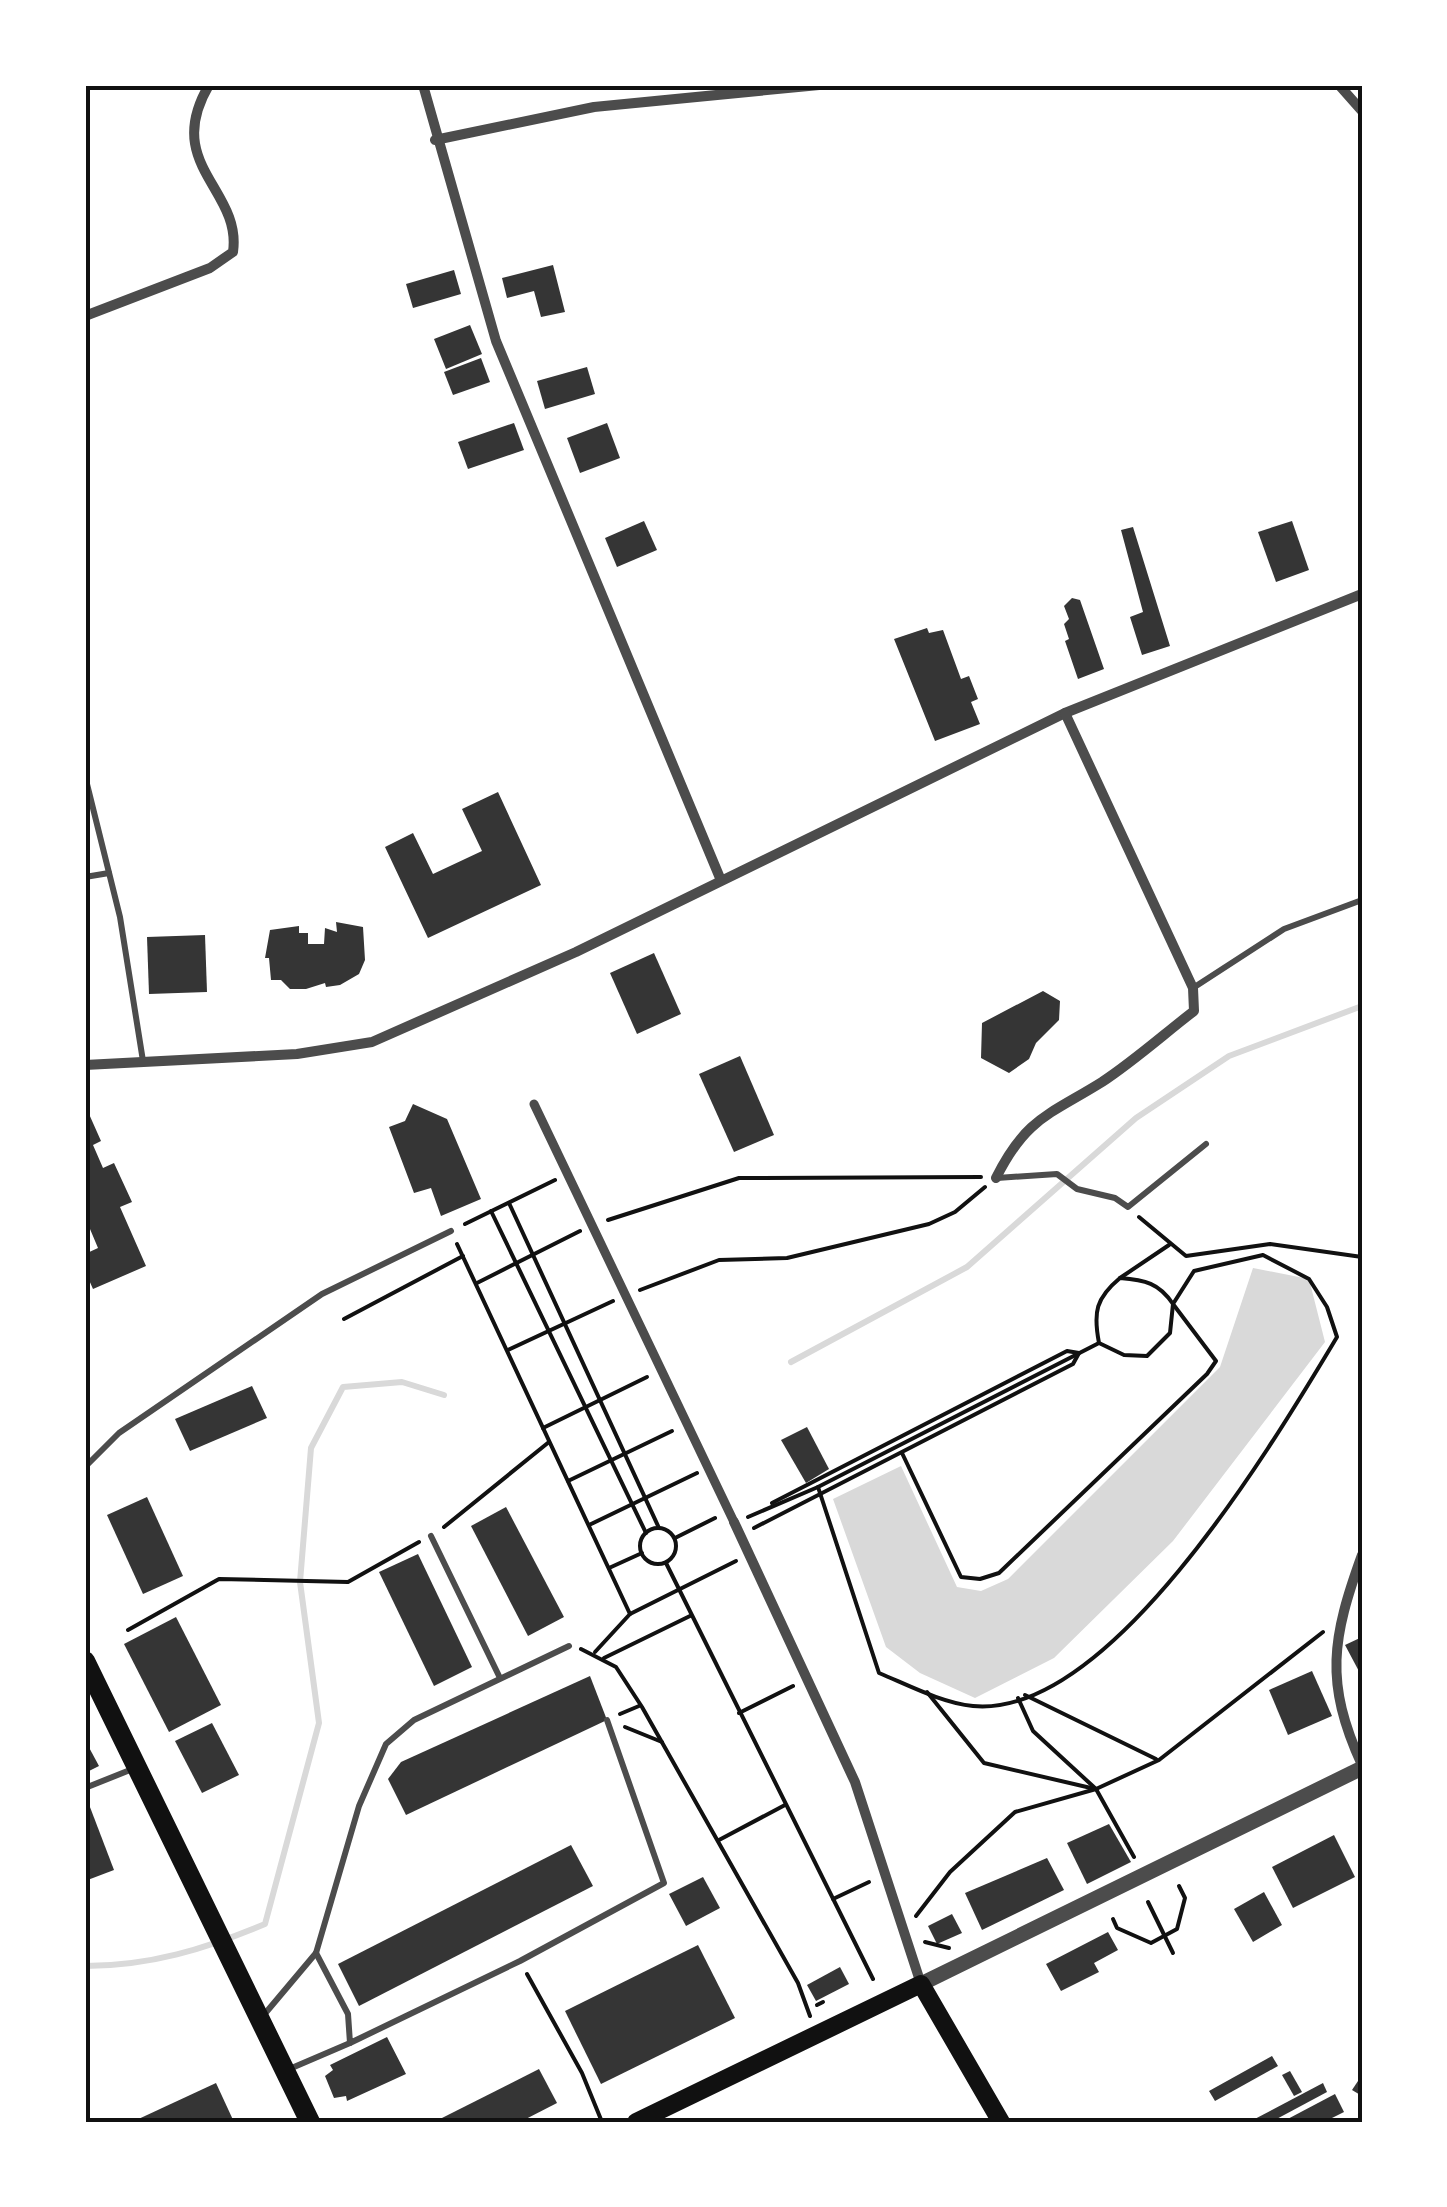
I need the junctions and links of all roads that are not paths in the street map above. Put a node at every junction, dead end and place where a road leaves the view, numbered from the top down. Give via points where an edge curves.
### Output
1 (209, 85) edge
2 (423, 85) edge
3 (819, 85) edge
4 (1339, 85) edge
5 (1362, 111) edge
6 (435, 140) junction
7 (87, 312) edge
8 (1362, 594) edge
9 (1065, 713) junction
10 (85, 776) edge
11 (108, 874) junction
12 (85, 877) edge
13 (720, 878) junction
14 (1362, 900) edge
15 (1193, 988) junction
16 (143, 1062) junction
17 (85, 1065) edge
18 (534, 1104) dead end
19 (1206, 1144) dead end
20 (996, 1178) joint
21 (451, 1231) road end
22 (85, 1466) edge
23 (731, 1517) joint
24 (431, 1536) road end
25 (1362, 1555) edge
26 (570, 1646) road end
27 (85, 1661) edge
28 (500, 1678) junction
29 (607, 1720) road end
30 (1362, 1766) edge
31 (137, 1767) junction
32 (85, 1788) edge
33 (316, 1953) junction
34 (921, 1984) junction
35 (262, 2017) junction
36 (350, 2043) junction
37 (287, 2070) junction
38 (310, 2122) edge
39 (636, 2122) edge
40 (1001, 2122) edge

1 - 7 street via 192,140 232,228 232,252 210,268
2 - 6 street
3 - 6 street via 594,106
4 - 5 street
6 - 13 street via 496,341
8 - 9 street
9 - 13 street
9 - 15 street
10 - 11 lane
11 - 12 lane
11 - 16 lane
13 - 16 street via 576,952 372,1042 297,1054
14 - 15 lane via 1284,929
15 - 20 street via 1194,1011 1102,1082 1045,1112 1011,1148
16 - 17 street
18 - 23 street
19 - 20 lane via 1128,1207 1057,1174
21 - 22 lane via 322,1294 119,1433
23 - 34 street via 855,1782
24 - 28 lane
25 - 30 street via 1338,1622 1336,1673 1342,1722
26 - 28 lane
27 - 31 main road
28 - 33 lane via 414,1720 386,1744 359,1806
29 - 36 lane via 664,1882 520,1962
30 - 34 street
31 - 32 lane
31 - 35 main road
33 - 35 lane
33 - 36 lane via 348,2014
34 - 39 main road
34 - 40 main road
35 - 37 main road
36 - 37 lane
37 - 38 main road

